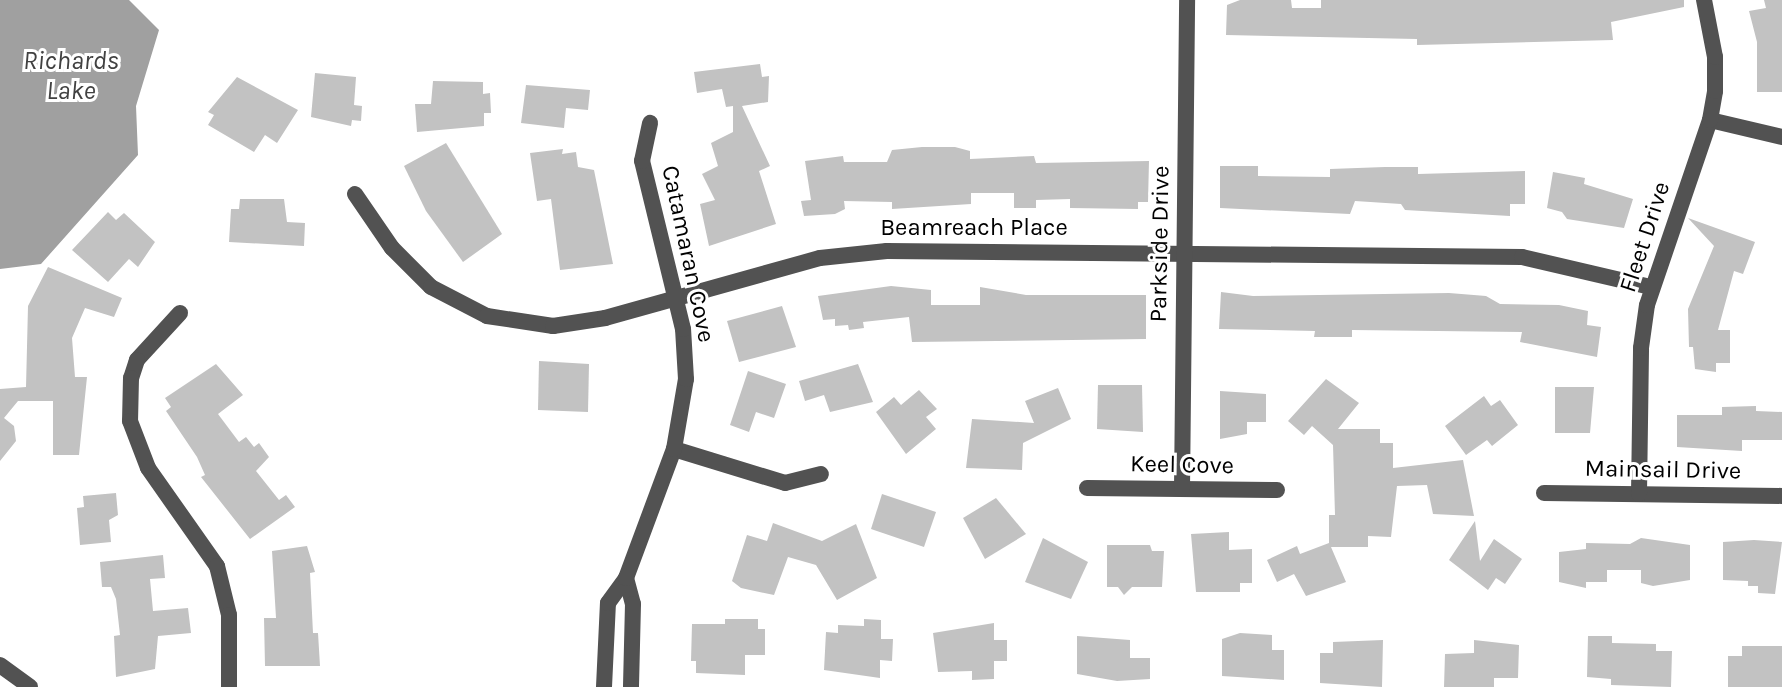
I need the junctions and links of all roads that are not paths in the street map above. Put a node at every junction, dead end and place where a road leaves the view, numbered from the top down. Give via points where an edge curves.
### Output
1 (1187, 0) edge
2 (1704, 0) edge
3 (1710, 120) junction
4 (650, 123) dead end
5 (1782, 137) edge
6 (355, 194) dead end
7 (1184, 253) junction
8 (1651, 287) junction
9 (676, 298) junction
10 (180, 313) dead end
11 (674, 449) junction
12 (821, 474) dead end
13 (1087, 488) dead end
14 (1182, 489) junction
15 (1277, 490) dead end
16 (1544, 493) dead end
17 (1639, 494) junction
18 (1782, 496) edge
19 (626, 578) junction
20 (0, 665) edge
21 (30, 687) edge
22 (229, 687) edge
23 (604, 687) edge
24 (631, 687) edge

1 - 7 street, Parkside Drive
2 - 3 street, Fleet Drive via 1715,57
3 - 5 street
3 - 8 street, Fleet Drive
4 - 9 street, Catamaran Cove via 642,161
6 - 9 street, Beamreach Place via 408,266 431,287 487,316 537,325 584,323
7 - 8 street, Beamreach Place via 1522,257
7 - 9 street, Beamreach Place via 859,252
7 - 14 street, Parkside Drive
8 - 17 street, Fleet Drive via 1641,348
9 - 11 street, Catamaran Cove via 686,379
10 - 22 street via 137,360 130,421 148,468 217,566 229,615
11 - 12 street via 785,483
11 - 19 street, Catamaran Cove
13 - 14 street, Keel Cove
14 - 15 street, Keel Cove
16 - 17 street, Mainsail Drive
17 - 18 street, Mainsail Drive
19 - 23 street, Catamaran Cove via 608,603
19 - 24 street via 633,604
20 - 21 street

